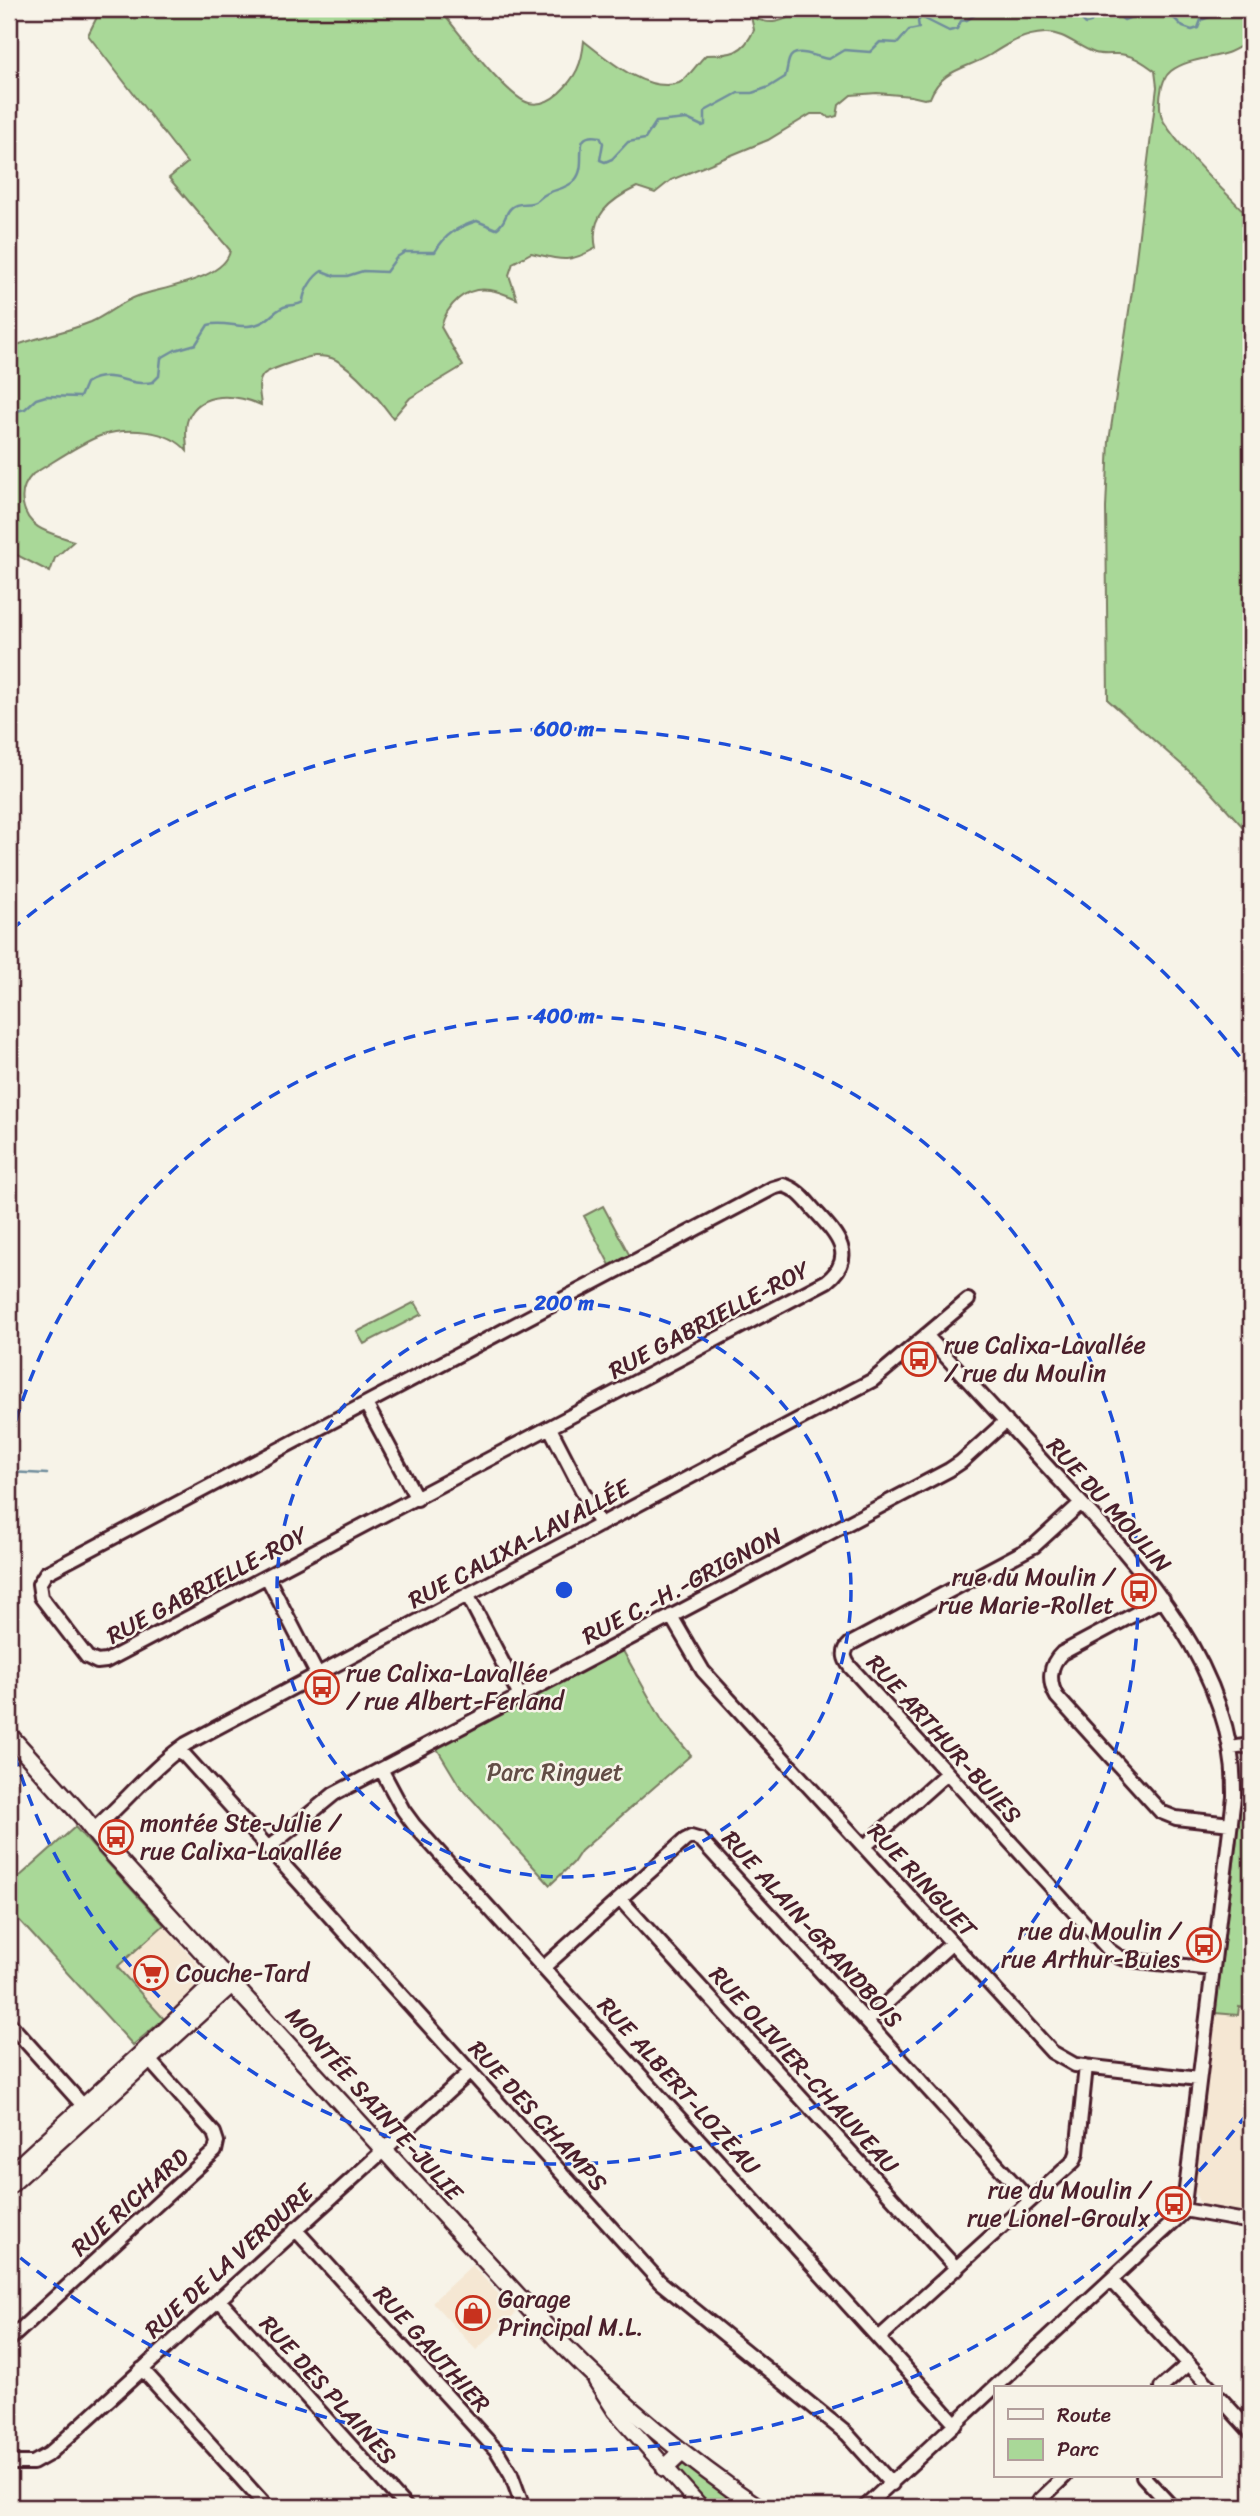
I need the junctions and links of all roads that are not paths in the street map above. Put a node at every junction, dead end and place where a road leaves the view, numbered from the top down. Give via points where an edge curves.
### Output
1 (968, 1300) dead end
2 (926, 1335) junction
3 (366, 1404) junction
4 (1006, 1421) junction
5 (550, 1428) junction
6 (417, 1499) junction
7 (1081, 1503) junction
8 (600, 1525) junction
9 (267, 1577) junction
10 (468, 1595) junction
11 (1163, 1599) junction
12 (671, 1616) junction
13 (317, 1674) junction
14 (520, 1696) junction
15 (9, 1735) edge
16 (1251, 1745) edge
17 (1231, 1748) junction
18 (179, 1749) junction
19 (382, 1769) junction
20 (947, 1773) junction
21 (1231, 1824) junction
22 (93, 1830) junction
23 (864, 1847) junction
24 (268, 1849) junction
25 (620, 1899) junction
26 (952, 1943) junction
27 (544, 1967) junction
28 (1212, 1969) junction
29 (228, 1979) junction
30 (867, 2021) junction
31 (9, 2025) edge
32 (146, 2055) junction
33 (1086, 2066) junction
34 (470, 2072) junction
35 (1199, 2079) junction
36 (87, 2110) junction
37 (385, 2150) junction
38 (9, 2174) edge
39 (9, 2188) edge
40 (1030, 2201) junction
41 (1184, 2210) junction
42 (1251, 2222) edge
43 (295, 2230) junction
44 (957, 2269) junction
45 (1112, 2281) junction
46 (219, 2300) junction
47 (879, 2338) junction
48 (9, 2340) edge
49 (1188, 2364) junction
50 (142, 2369) junction
51 (594, 2376) junction
52 (997, 2386) edge
53 (1163, 2386) edge
54 (1209, 2386) edge
55 (994, 2389) edge
56 (1222, 2400) edge
57 (956, 2424) junction
58 (1251, 2432) edge
59 (681, 2453) junction
60 (9, 2463) edge
61 (665, 2468) junction
62 (1063, 2478) edge
63 (1145, 2478) edge
64 (892, 2484) junction
65 (267, 2507) edge
66 (406, 2507) edge
67 (523, 2507) edge
68 (701, 2507) edge
69 (758, 2507) edge
70 (865, 2507) edge
71 (1036, 2507) edge
72 (1172, 2507) edge

1 - 2 street, RUE CALIXA-LAVALLÉE
2 - 4 street, RUE DU MOULIN
2 - 8 street, RUE CALIXA-LAVALLÉE via 873,1380
3 - 5 street, RUE GABRIELLE-ROY via 776,1187 796,1190 838,1237 842,1260 828,1281
3 - 6 street
3 - 9 street, RUE GABRIELLE-ROY via 46,1573 39,1588 82,1651 100,1662
4 - 7 street, RUE DU MOULIN
4 - 12 street, RUE C.-H.-GRIGNON via 952,1468
5 - 6 street, RUE GABRIELLE-ROY
5 - 8 street
6 - 9 street, RUE GABRIELLE-ROY
7 - 11 street, RUE DU MOULIN
7 - 20 street, RUE ARTHUR-BUIES via 1034,1546 846,1648 848,1665
8 - 10 street, RUE CALIXA-LAVALLÉE
9 - 13 street
10 - 13 street, RUE CALIXA-LAVALLÉE
10 - 14 street
11 - 17 street, RUE DU MOULIN via 1209,1682
11 - 21 street via 1062,1653 1052,1667 1051,1685 1161,1812
12 - 14 street, RUE C.-H.-GRIGNON
12 - 23 street, RUE RINGUET via 703,1671
13 - 18 street, RUE CALIXA-LAVALLÉE
14 - 19 street, RUE C.-H.-GRIGNON
15 - 22 main road, MONTÉE SAINTE-JULIE
16 - 17 street
17 - 21 street, RUE DU MOULIN
18 - 22 street, RUE CALIXA-LAVALLÉE
18 - 24 street, RUE DES CHAMPS
19 - 24 street, RUE C.-H.-GRIGNON via 323,1802
19 - 27 street, RUE ALBERT-LOZEAU via 409,1819
20 - 23 street
20 - 28 street, RUE ARTHUR-BUIES via 1113,1954
21 - 28 street, RUE DU MOULIN
22 - 29 main road, MONTÉE SAINTE-JULIE
23 - 26 street, RUE RINGUET
24 - 34 street, RUE DES CHAMPS
25 - 27 street, RUE ALAIN-GRANDBOIS
25 - 30 street, RUE ALAIN-GRANDBOIS via 685,1840 701,1839
25 - 44 street, RUE OLIVIER-CHAUVEAU
26 - 30 street
26 - 33 street, RUE RINGUET via 1052,2052 1069,2063
27 - 47 street, RUE ALBERT-LOZEAU
28 - 35 street, RUE DU MOULIN
29 - 32 street
29 - 37 main road, MONTÉE SAINTE-JULIE
30 - 40 street, RUE ALAIN-GRANDBOIS
31 - 36 street
32 - 36 street
32 - 48 street, RUE RICHARD via 214,2133 215,2151
33 - 35 street, RUE RINGUET
33 - 40 street via 1076,2156
34 - 37 street, RUE DE LA VERDURE
34 - 64 street, RUE DES CHAMPS via 663,2285 843,2431
35 - 41 street, RUE DU MOULIN
36 - 38 street
36 - 39 street
37 - 43 street, RUE DE LA VERDURE
37 - 51 main road, MONTÉE SAINTE-JULIE
40 - 44 street
41 - 42 street
41 - 45 street
43 - 46 street, RUE DE LA VERDURE
43 - 67 street, RUE GAUTHIER via 497,2451
44 - 47 street
45 - 49 street
45 - 52 street
46 - 50 street, RUE DE LA VERDURE
46 - 66 street, RUE DES PLAINES
47 - 57 street, RUE ALBERT-LOZEAU
49 - 53 street
49 - 54 street
50 - 60 street, RUE DE LA VERDURE via 44,2458
50 - 65 street
51 - 59 main road
51 - 61 street, MONTÉE SAINTE-JULIE via 615,2411
55 - 57 street
56 - 58 street
57 - 64 street
59 - 61 main road
59 - 69 main road
61 - 68 street, MONTÉE SAINTE-JULIE
62 - 71 street
63 - 72 street
64 - 70 street

